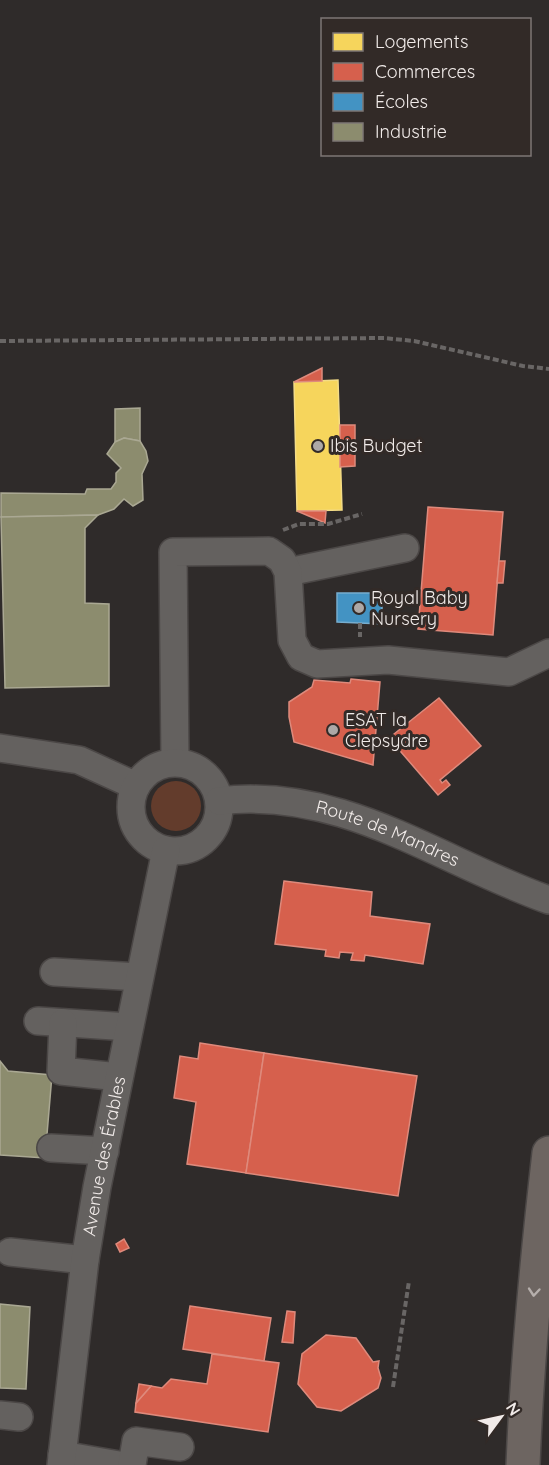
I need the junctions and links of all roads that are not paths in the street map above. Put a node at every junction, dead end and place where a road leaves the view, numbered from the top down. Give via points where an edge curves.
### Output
1 (405, 548) dead end
2 (288, 572) junction
3 (549, 653) edge
4 (0, 748) edge
5 (175, 762) junction
6 (136, 786) junction
7 (219, 801) junction
8 (166, 850) junction
9 (549, 900) edge
10 (54, 972) dead end
11 (139, 977) junction
12 (129, 1028) junction
13 (119, 1077) junction
14 (51, 1149) dead end
15 (105, 1150) junction
16 (549, 1153) edge
17 (10, 1252) dead end
18 (85, 1260) junction
19 (549, 1407) edge
20 (180, 1447) dead end
21 (61, 1460) edge
22 (119, 1465) edge
23 (132, 1465) edge
24 (523, 1465) edge
25 (535, 1465) edge

1 - 2 street
2 - 3 street via 292,640 301,657 317,664 388,660 509,672
2 - 5 street via 282,560 269,551 173,552
4 - 6 street via 79,760
5 - 6 street via 152,769
5 - 7 street via 200,770 216,789
6 - 8 street via 131,812 135,825 143,837
7 - 8 street via 219,815 205,839 180,851
7 - 9 street, Route de Mandres via 273,798 327,808 374,823
8 - 11 street, Avenue des Érables
10 - 11 street
11 - 12 street, Avenue des Érables
12 - 13 street, Avenue des Érables
12 - 13 street via 51,1022 61,1071
13 - 15 street, Avenue des Érables
14 - 15 street
15 - 18 street, Avenue des Érables
16 -> 24 main road via 526,1385
17 - 18 street
18 - 21 street, Avenue des Érables
19 - 25 main road
20 - 23 street via 136,1441
21 - 22 street

